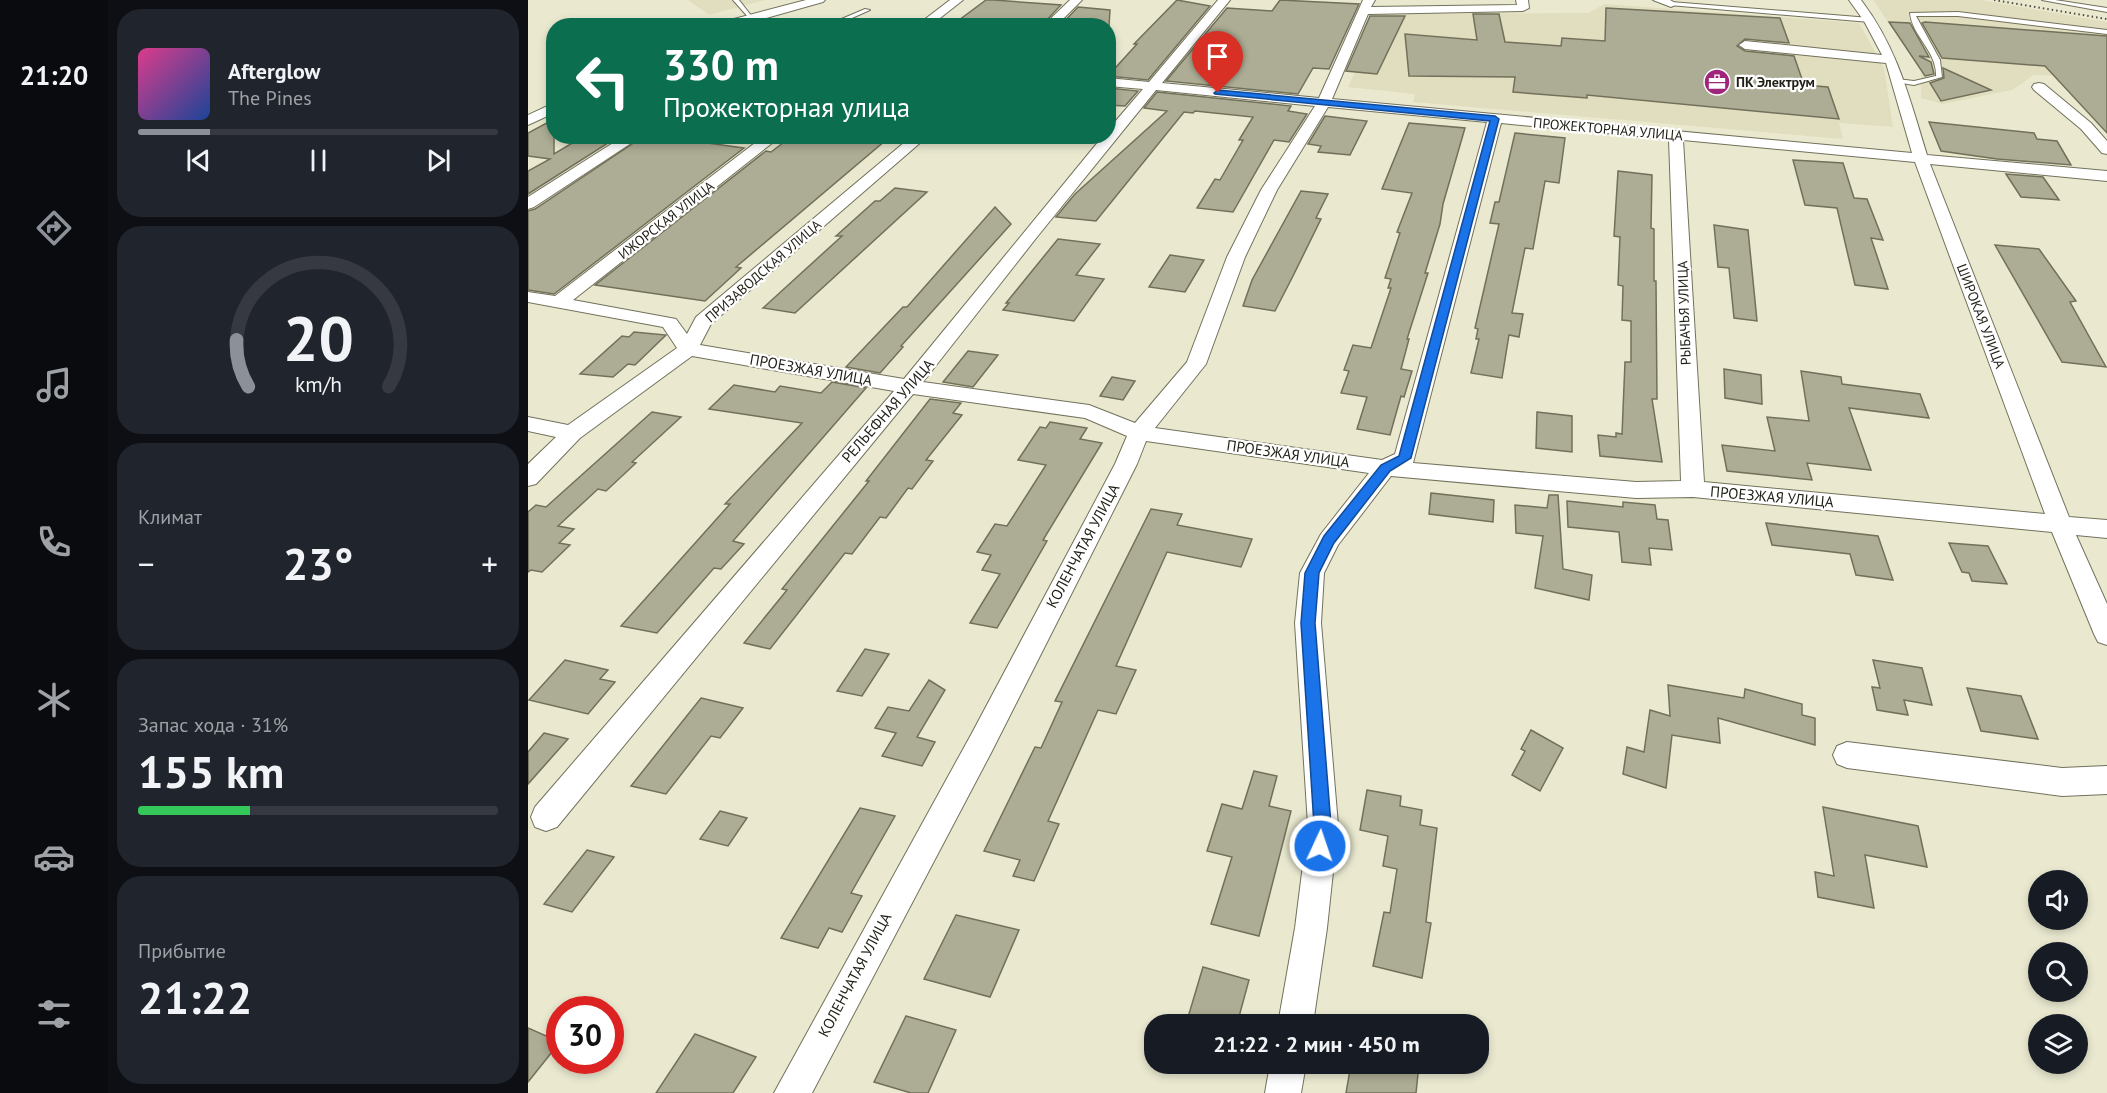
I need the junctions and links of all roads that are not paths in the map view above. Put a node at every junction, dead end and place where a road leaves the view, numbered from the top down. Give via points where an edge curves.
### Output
1 (735, 0) edge
2 (819, 0) edge
3 (957, 0) edge
4 (1076, 0) edge
5 (1224, 0) edge
6 (1659, 0) edge
7 (1856, 0) edge
8 (2045, 0) edge
9 (1523, 4) edge
10 (1671, 4) joint
11 (1366, 5) edge
12 (867, 10) dead end
13 (2107, 10) edge
14 (751, 17) joint
15 (848, 18) edge
16 (933, 18) edge
17 (1057, 18) edge
18 (1870, 20) junction
19 (2107, 32) edge
20 (1744, 45) dead end
21 (1891, 60) junction
22 (1897, 81) junction
23 (1116, 83) edge
24 (1154, 87) junction
25 (2038, 87) dead end
26 (546, 100) edge
27 (1323, 103) junction
28 (528, 105) edge
29 (546, 111) edge
30 (1495, 119) junction
31 (528, 121) edge
32 (1116, 132) edge
33 (1676, 136) junction
34 (622, 144) edge
35 (764, 144) edge
36 (912, 144) edge
37 (1106, 144) edge
38 (2107, 150) edge
39 (1921, 159) junction
40 (2107, 176) edge
41 (528, 204) edge
42 (528, 297) edge
43 (558, 303) junction
44 (688, 349) junction
45 (910, 387) junction
46 (528, 424) edge
47 (572, 433) junction
48 (1139, 433) junction
49 (1385, 468) junction
50 (528, 478) edge
51 (1692, 489) junction
52 (2060, 524) junction
53 (2107, 529) edge
54 (2107, 634) edge
55 (1847, 755) dead end
56 (2107, 780) edge
57 (546, 817) dead end
58 (1297, 1014) edge
59 (1286, 1074) edge
60 (792, 1093) edge
61 (1283, 1093) edge

1 - 14 lane
2 - 14 street
3 - 16 street
4 - 17 street
5 - 24 street, РЕЛЬЕФНАЯ УЛИЦА
6 - 10 street
7 - 18 street, ШИРОКАЯ УЛИЦА
8 - 13 lane
9 - 11 street
10 - 18 lane
11 - 27 street, КОЛЕНЧАТАЯ УЛИЦА
12 - 15 lane
18 - 21 street, ШИРОКАЯ УЛИЦА
19 - 22 lane via 1958,14 1912,14 1914,24 1936,58 1939,77 1914,83
20 - 21 street
21 - 22 street, ШИРОКАЯ УЛИЦА
22 - 39 street, ШИРОКАЯ УЛИЦА
23 - 24 street, ПРОЖЕКТОРНАЯ УЛИЦА
24 - 27 street, ПРОЖЕКТОРНАЯ УЛИЦА
24 - 32 street, РЕЛЬЕФНАЯ УЛИЦА
25 - 38 street via 2086,126
26 - 28 street
27 - 30 street, ПРОЖЕКТОРНАЯ УЛИЦА
27 - 48 street, КОЛЕНЧАТАЯ УЛИЦА via 1258,212 1196,364
29 - 31 street
30 - 33 street, ПРОЖЕКТОРНАЯ УЛИЦА
30 - 49 street via 1405,458
33 - 39 street, ПРОЖЕКТОРНАЯ УЛИЦА
33 - 51 street, РЫБАЧЬЯ УЛИЦА
34 - 41 street
35 - 43 street, ИЖОРСКАЯ УЛИЦА
36 - 44 street, ПРИЗАВОДСКАЯ УЛИЦА via 703,321
37 - 45 street, РЕЛЬЕФНАЯ УЛИЦА
39 - 40 street, ПРОЖЕКТОРНАЯ УЛИЦА
39 - 52 street, ШИРОКАЯ УЛИЦА
42 - 43 street
43 - 44 street via 669,323
44 - 45 street, ПРОЕЗЖАЯ УЛИЦА
44 - 47 street, ПРИЗАВОДСКАЯ УЛИЦА
45 - 48 street, ПРОЕЗЖАЯ УЛИЦА via 1089,412
45 - 57 street, РЕЛЬЕФНАЯ УЛИЦА
46 - 47 street
47 - 50 street, ПРИЗАВОДСКАЯ УЛИЦА
48 - 49 street, ПРОЕЗЖАЯ УЛИЦА
48 - 60 street, КОЛЕНЧАТАЯ УЛИЦА via 982,742
49 - 51 street, ПРОЕЗЖАЯ УЛИЦА via 1636,490
49 - 58 street via 1329,540 1312,573 1308,623 1323,825
51 - 52 street, ПРОЕЗЖАЯ УЛИЦА
52 - 53 street, ПРОЕЗЖАЯ УЛИЦА
52 - 54 street, ШИРОКАЯ УЛИЦА
55 - 56 street via 2062,782
59 - 61 street

